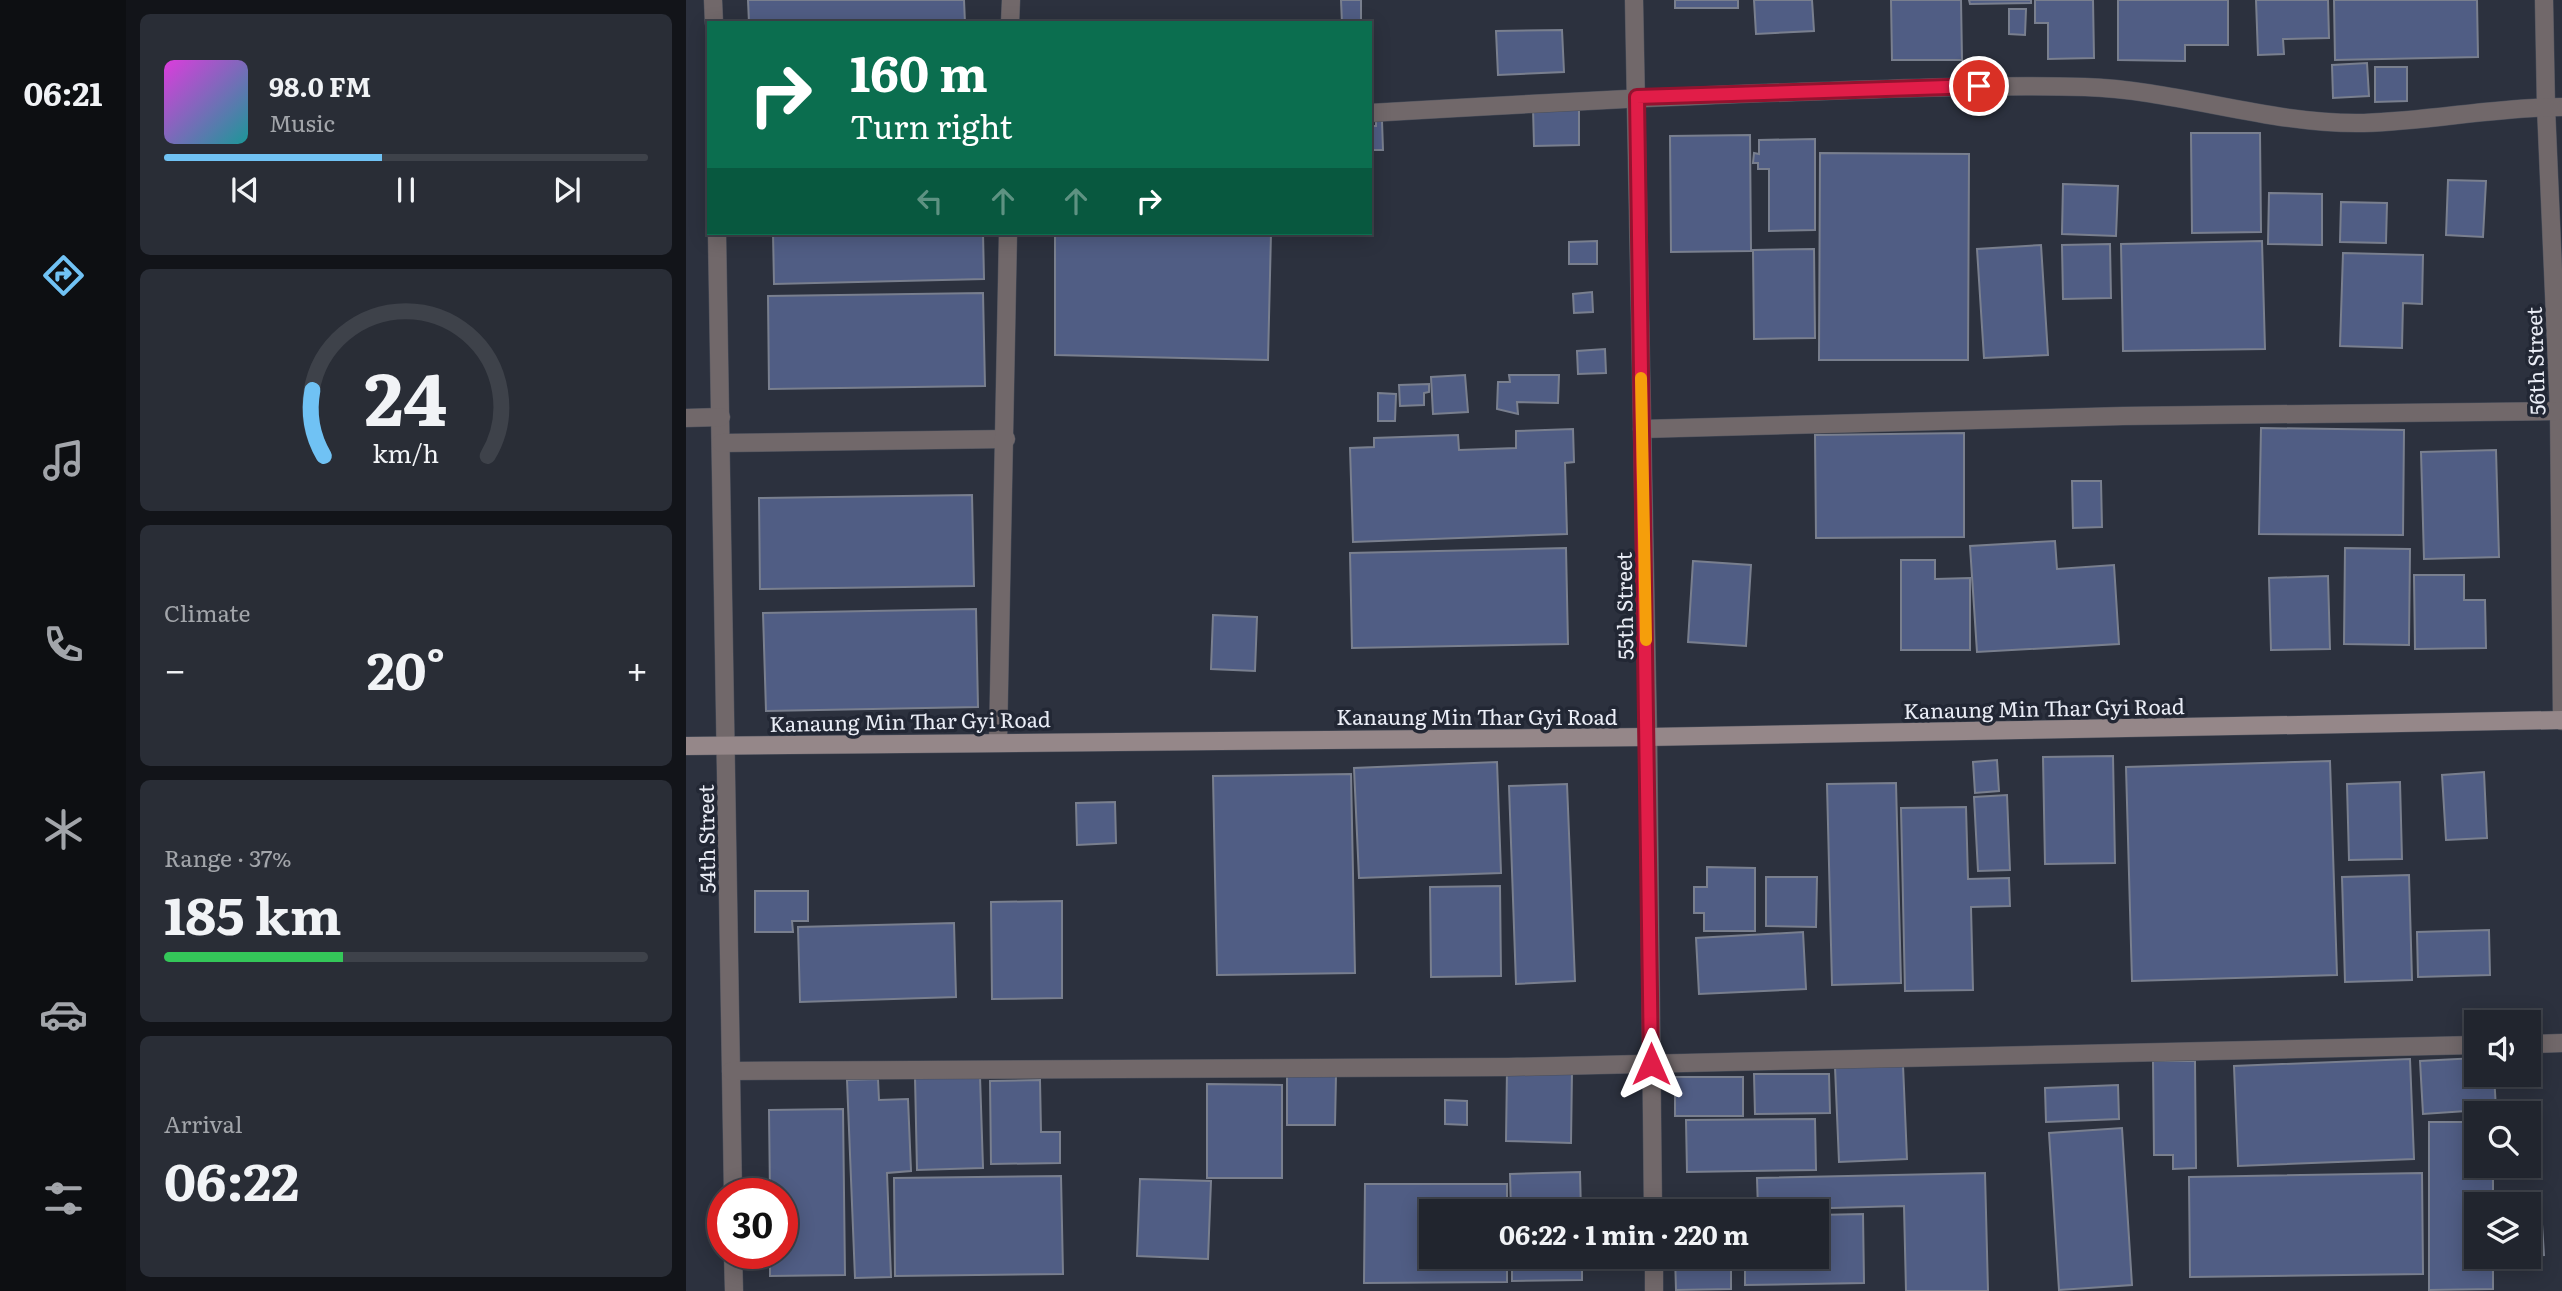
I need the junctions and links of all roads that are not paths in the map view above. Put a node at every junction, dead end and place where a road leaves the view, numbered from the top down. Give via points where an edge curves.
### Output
1 (713, 0) edge
2 (1011, 0) edge
3 (1634, 0) edge
4 (2544, 0) edge
5 (714, 21) edge
6 (1010, 21) edge
7 (1637, 97) junction
8 (2554, 107) edge
9 (1372, 113) edge
10 (718, 235) edge
11 (1008, 235) edge
12 (2559, 411) junction
13 (721, 417) junction
14 (686, 418) edge
15 (1642, 429) junction
16 (1006, 439) junction
17 (721, 443) junction
18 (2562, 720) edge
19 (1648, 737) junction
20 (998, 742) junction
21 (727, 745) junction
22 (686, 746) edge
23 (2562, 1043) edge
24 (2541, 1044) edge
25 (2464, 1045) edge
26 (1651, 1064) junction
27 (731, 1071) junction
28 (733, 1178) edge
29 (1653, 1199) edge
30 (733, 1269) edge
31 (1654, 1269) edge
32 (734, 1291) edge
33 (1654, 1291) edge

1 - 5 street
2 - 6 street
3 - 7 street, 55th Street
4 - 8 street, 56th Street
7 - 8 street via 2007,85 2096,88 2284,119 2363,123
7 - 9 street
7 - 15 street, 55th Street
8 - 12 street, 56th Street
10 - 13 street, 54th Street
11 - 16 street
12 - 15 street via 2123,416
12 - 18 street, 56th Street
13 - 14 street
13 - 17 street, 54th Street
15 - 19 street, 55th Street
16 - 17 street
16 - 20 street
17 - 21 street, 54th Street
18 - 19 street, Kanaung Min Thar Gyi Road
19 - 20 street, Kanaung Min Thar Gyi Road
19 - 26 street, 55th Street
20 - 21 street, Kanaung Min Thar Gyi Road
21 - 22 street, Kanaung Min Thar Gyi Road
21 - 27 street, 54th Street
23 - 24 street
25 - 26 street
26 - 27 street
26 - 29 street, 55th Street
27 - 28 street, 54th Street
30 - 32 street
31 - 33 street

